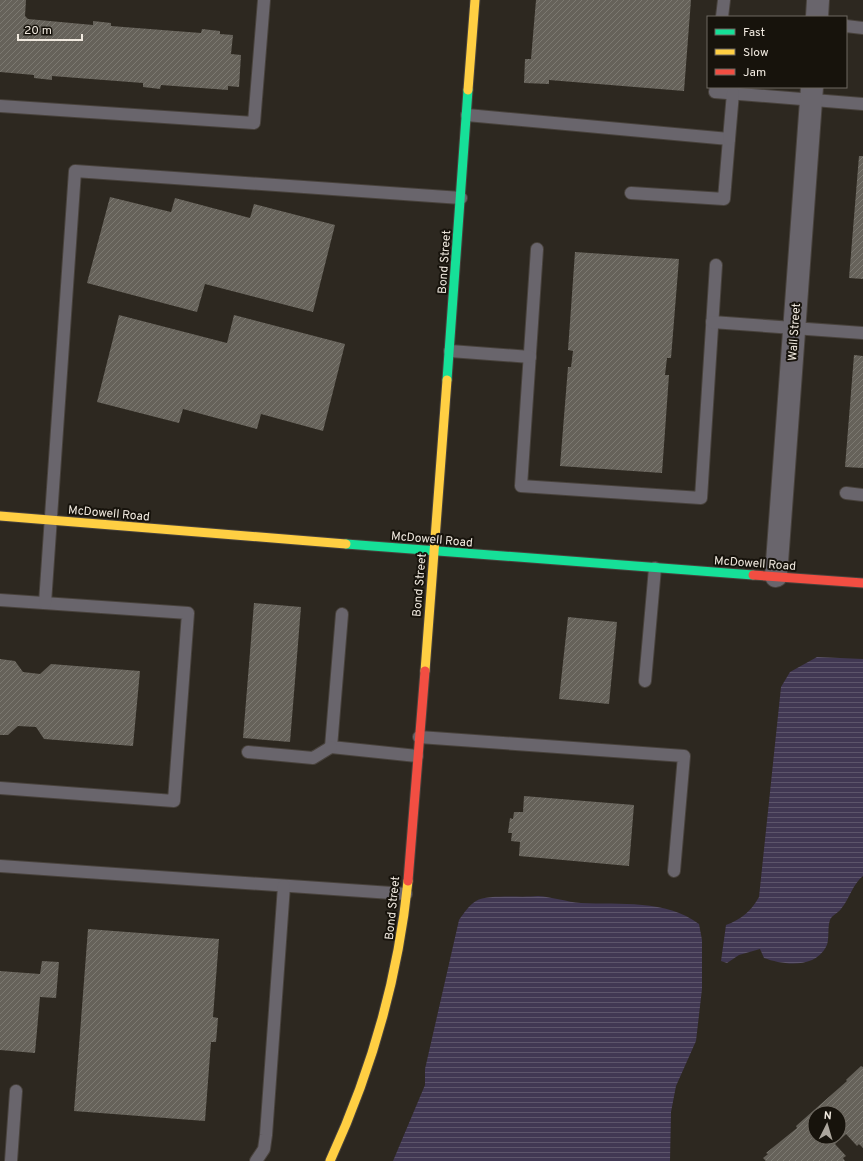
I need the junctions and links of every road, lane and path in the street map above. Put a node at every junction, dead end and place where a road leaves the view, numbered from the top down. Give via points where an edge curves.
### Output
1 (264, 0) edge
2 (475, 0) edge
3 (724, 0) edge
4 (818, 0) edge
5 (722, 16) edge
6 (817, 16) edge
7 (847, 26) edge
8 (863, 28) edge
9 (716, 88) edge
10 (733, 94) junction
11 (811, 94) edge
12 (863, 104) edge
13 (0, 106) edge
14 (467, 115) junction
15 (729, 139) junction
16 (631, 192) dead end
17 (461, 198) junction
18 (537, 249) dead end
19 (716, 265) dead end
20 (712, 322) junction
21 (794, 328) junction
22 (863, 334) edge
23 (450, 351) junction
24 (530, 357) junction
25 (846, 493) dead end
26 (863, 495) edge
27 (0, 516) edge
28 (51, 520) junction
29 (433, 551) junction
30 (655, 568) junction
31 (776, 576) junction
32 (863, 583) edge
33 (0, 600) edge
34 (44, 603) junction
35 (342, 614) dead end
36 (645, 681) dead end
37 (419, 737) junction
38 (331, 747) junction
39 (248, 752) dead end
40 (417, 756) junction
41 (0, 788) edge
42 (0, 866) edge
43 (674, 871) dead end
44 (284, 886) junction
45 (406, 894) junction
46 (16, 1091) dead end
47 (11, 1161) edge
48 (256, 1161) edge
49 (330, 1161) edge

1 - 13 lane via 254,123
2 - 14 street, Bond Street
3 - 5 lane
4 - 6 street
7 - 8 lane
9 - 10 lane via 715,92
10 - 11 lane
10 - 15 lane
11 - 12 lane
11 - 21 street, Wall Street
14 - 15 lane
14 - 17 street, Bond Street
15 - 16 lane via 724,198
17 - 23 street, Bond Street
17 - 28 lane via 75,171
18 - 24 lane
19 - 20 lane
20 - 21 lane
20 - 24 lane via 701,498 522,486
21 - 22 lane
21 - 31 street, Wall Street
23 - 24 lane
23 - 29 street, Bond Street
25 - 26 lane
27 - 28 street, McDowell Road
28 - 29 street, McDowell Road
28 - 34 lane
29 - 30 street, McDowell Road
29 - 37 street, Bond Street
30 - 31 street, McDowell Road
30 - 36 lane
31 - 32 street, McDowell Road
33 - 34 lane
34 - 41 lane via 188,613 174,801
35 - 38 lane
37 - 40 street, Bond Street
37 - 43 lane via 684,756
38 - 39 lane via 313,758
38 - 40 lane
40 - 45 street, Bond Street
42 - 44 lane
44 - 45 lane
44 - 48 lane via 266,1134 264,1149
45 - 49 street, Bond Street via 400,946 387,1011 367,1075
46 - 47 lane

